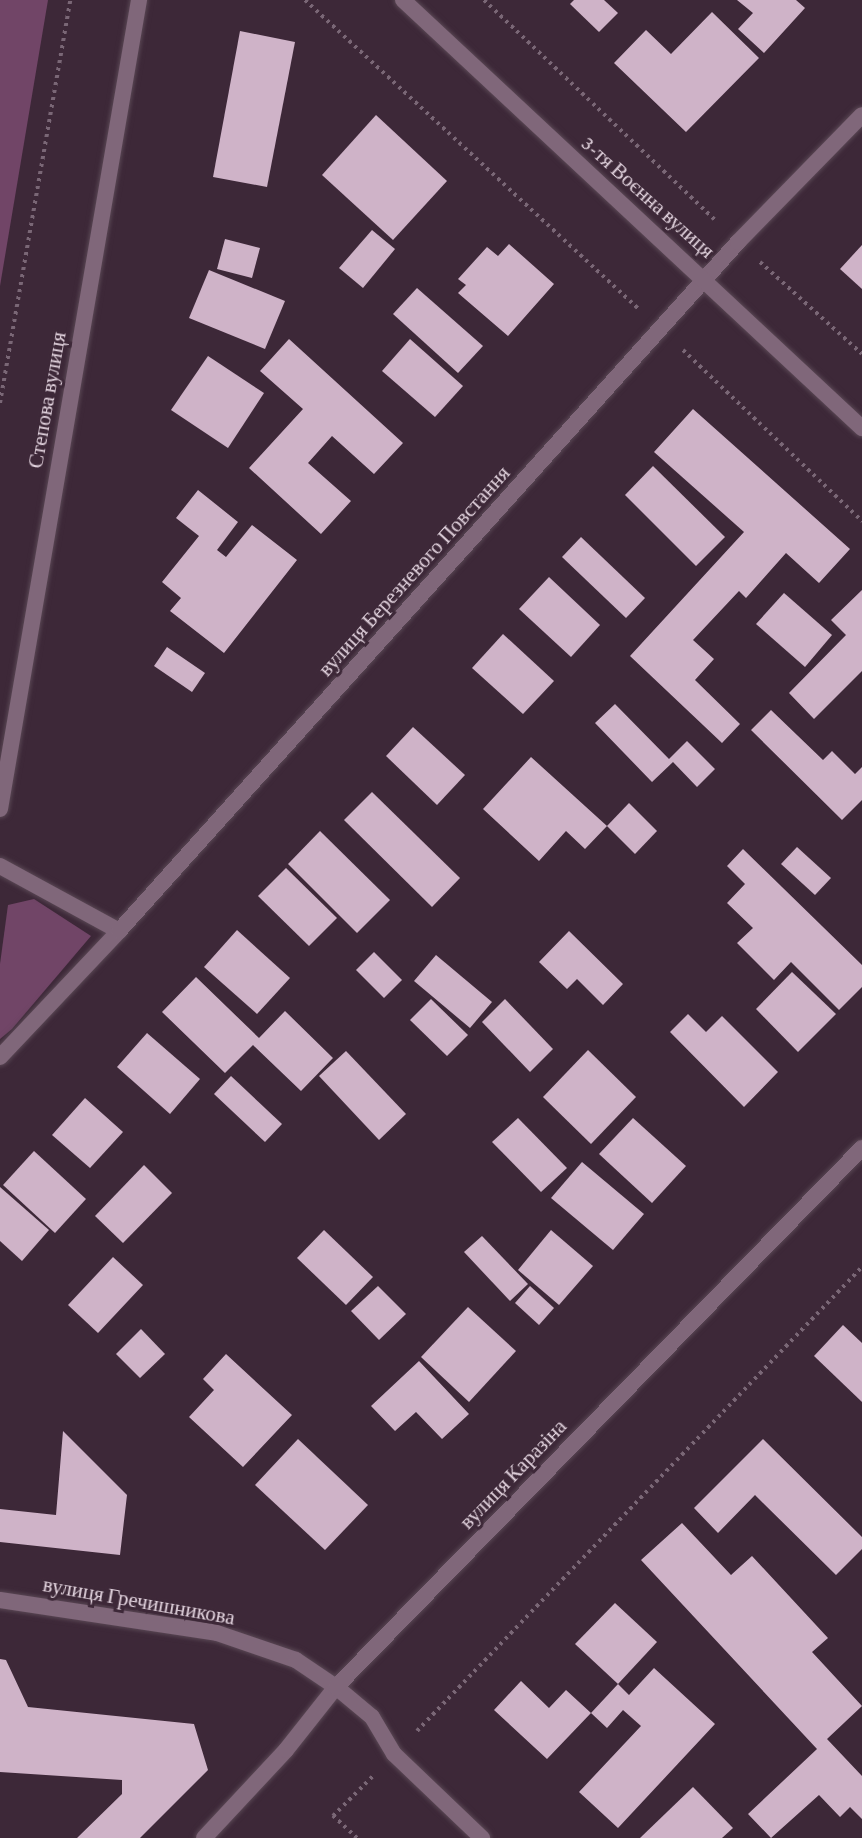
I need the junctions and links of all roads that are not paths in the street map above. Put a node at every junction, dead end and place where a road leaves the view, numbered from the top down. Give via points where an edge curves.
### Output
1 (139, 0) edge
2 (403, 0) edge
3 (862, 115) edge
4 (706, 279) junction
5 (862, 428) edge
6 (0, 808) edge
7 (0, 866) edge
8 (119, 931) junction
9 (0, 1057) edge
10 (862, 1148) edge
11 (0, 1600) edge
12 (336, 1687) junction
13 (204, 1838) edge
14 (482, 1838) edge

1 - 6 street, Степова вулиця
2 - 4 street, 3-тя Воєнна вулиця
3 - 4 street, вулиця Березневого Повстання
4 - 5 street, 3-тя Воєнна вулиця
4 - 8 street, вулиця Березневого Повстання
7 - 8 street
8 - 9 street, вулиця Березневого Повстання
10 - 12 street, вулиця Каразіна
11 - 12 street, вулиця Гречишникова via 217,1634 296,1660
12 - 13 street, вулиця Каразіна via 286,1750
12 - 14 street, вулиця Гречишникова via 372,1717 394,1754

